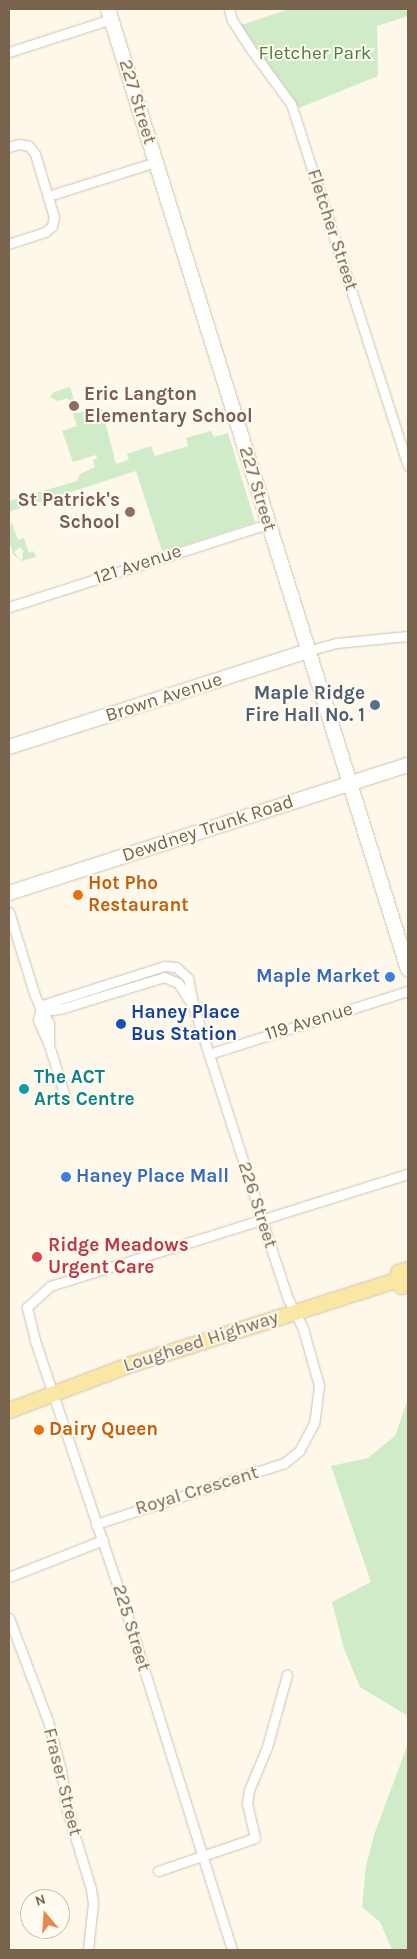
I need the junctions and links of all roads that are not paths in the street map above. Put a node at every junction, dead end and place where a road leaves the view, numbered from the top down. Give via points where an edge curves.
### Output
1 (229, 9) edge
2 (110, 14) edge
3 (9, 52) edge
4 (9, 147) edge
5 (156, 162) junction
6 (48, 196) junction
7 (9, 244) edge
8 (408, 466) edge
9 (268, 524) junction
10 (9, 607) edge
11 (408, 636) edge
12 (308, 652) junction
13 (9, 747) edge
14 (408, 765) edge
15 (350, 784) junction
16 (9, 893) edge
17 (9, 912) edge
18 (408, 969) edge
19 (408, 991) edge
20 (194, 1008) junction
21 (40, 1009) junction
22 (209, 1054) junction
23 (66, 1100) dead end
24 (408, 1174) edge
25 (262, 1219) junction
26 (408, 1269) edge
27 (402, 1282) edge
28 (295, 1311) junction
29 (53, 1393) junction
30 (9, 1410) edge
31 (295, 1454) joint
32 (96, 1524) junction
33 (103, 1540) junction
34 (9, 1577) edge
35 (9, 1618) edge
36 (287, 1675) dead end
37 (202, 1856) junction
38 (158, 1871) dead end
39 (88, 1950) edge
40 (232, 1950) edge

1 - 8 street, Fletcher Street via 232,20 250,48 291,104
2 - 3 street
2 - 5 main road, 227 Street
4 - 6 street via 29,146 35,154
5 - 6 street
5 - 9 main road, 227 Street
6 - 7 street via 54,216 52,226 45,232
9 - 10 street, 121 Avenue
9 - 12 main road, 227 Street
11 - 12 street, Brown Avenue via 336,643
12 - 13 main road, Brown Avenue
12 - 15 main road, 227 Street
14 - 15 main road, Dewdney Trunk Road
15 - 16 main road, Dewdney Trunk Road
15 - 18 main road, 227 Street
17 - 21 street
19 - 22 street, 119 Avenue
20 - 21 street via 178,983 164,977
20 - 21 street, 226 Street via 188,978 176,967 164,966
20 - 22 street, 226 Street
21 - 23 street via 38,1020
22 - 25 street, 226 Street
24 - 25 street
25 - 28 street, 226 Street
25 - 29 street, 225 Street via 50,1286 27,1307
26 - 27 main road, Lougheed Highway via 398,1272
27 - 28 main road, Lougheed Highway
28 - 29 main road, Lougheed Highway
28 - 31 street, 226 Street via 309,1347 319,1395 314,1423
29 - 30 main road, Lougheed Highway
29 - 32 street, 225 Street
31 - 32 street, Royal Crescent via 280,1464
32 - 33 street, 225 Street
33 - 34 street
33 - 37 street, 225 Street
35 - 39 street, Fraser Street via 48,1721 61,1770 66,1807 91,1889 93,1903
36 - 37 street via 267,1747 249,1790 247,1803 255,1838
37 - 38 street
37 - 40 street, 225 Street

